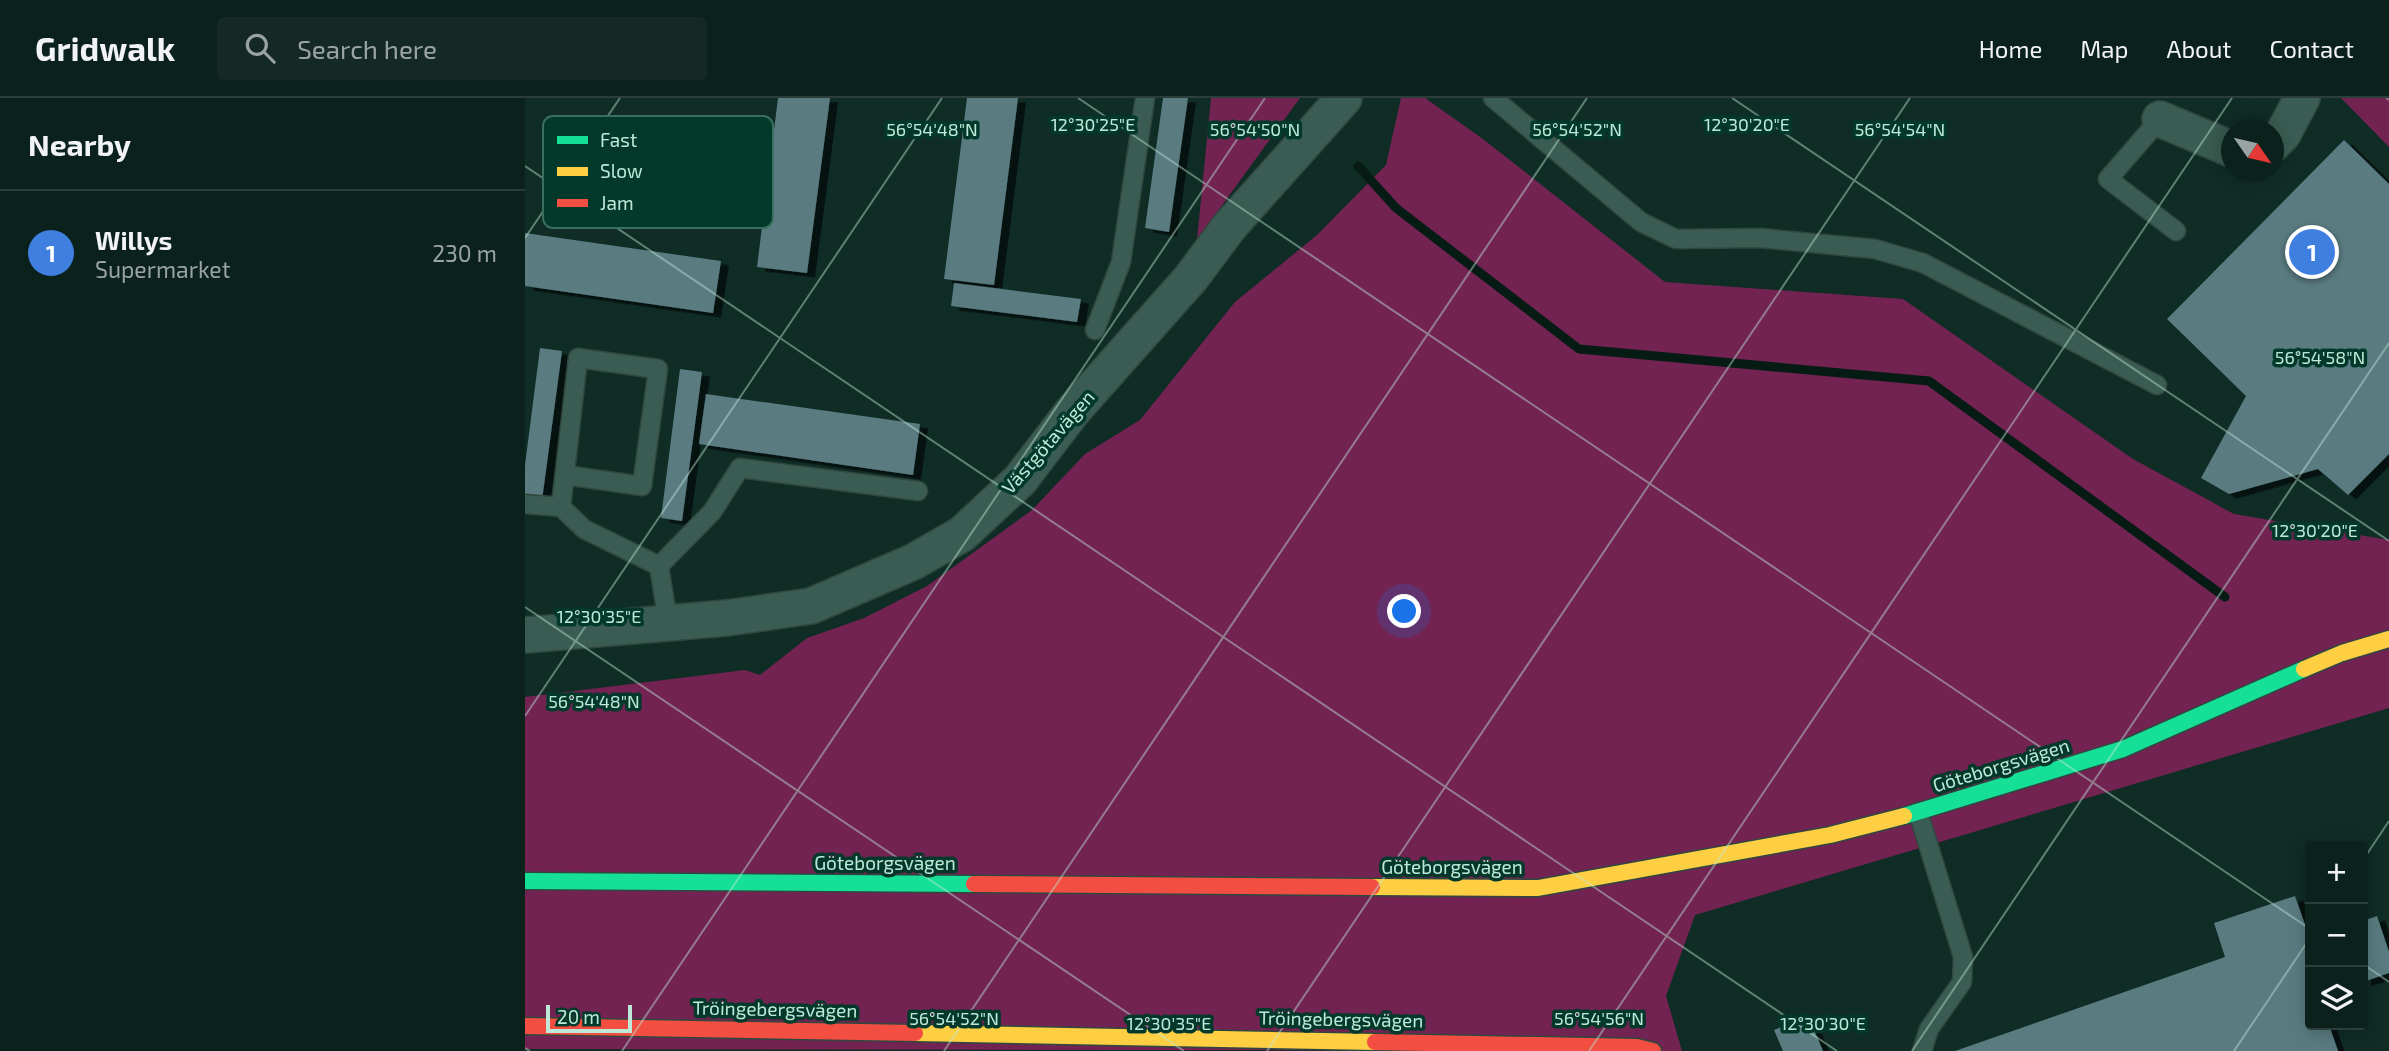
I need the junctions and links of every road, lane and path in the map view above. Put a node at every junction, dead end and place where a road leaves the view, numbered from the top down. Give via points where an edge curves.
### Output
1 (1145, 98) edge
2 (1344, 98) edge
3 (1493, 98) edge
4 (2303, 100) edge
5 (2160, 119) joint
6 (2284, 128) edge
7 (2221, 145) edge
8 (2176, 231) dead end
9 (1095, 330) dead end
10 (2157, 385) dead end
11 (565, 475) junction
12 (918, 491) dead end
13 (525, 504) edge
14 (561, 507) junction
15 (659, 566) junction
16 (668, 622) junction
17 (2380, 623) dead end
18 (525, 635) edge
19 (2389, 639) edge
20 (2342, 653) junction
21 (1918, 812) junction
22 (525, 881) edge
23 (525, 1026) edge
24 (1653, 1051) edge
25 (1922, 1051) edge

1 - 9 lane via 1121,262
2 - 16 street, Västgötavägen via 1072,412 1020,480 962,534 913,562 811,606
3 - 10 lane via 1641,222 1676,239 1760,238 1875,249 1923,263
4 - 6 street
5 - 7 street
5 - 8 lane via 2108,179
11 - 11 lane via 579,358 658,369 642,486
11 - 14 lane
12 - 15 lane via 740,468 712,512
13 - 14 lane
14 - 15 lane via 585,529
15 - 16 lane
16 - 18 street, Västgötavägen
17 - 20 main road
19 - 20 main road
20 - 21 main road, Göteborgsvägen via 2123,749
21 - 22 main road, Göteborgsvägen via 1830,835 1538,888
21 - 25 lane via 1963,957 1962,982 1929,1029
23 - 24 main road, Tröingebergsvägen via 1482,1041

